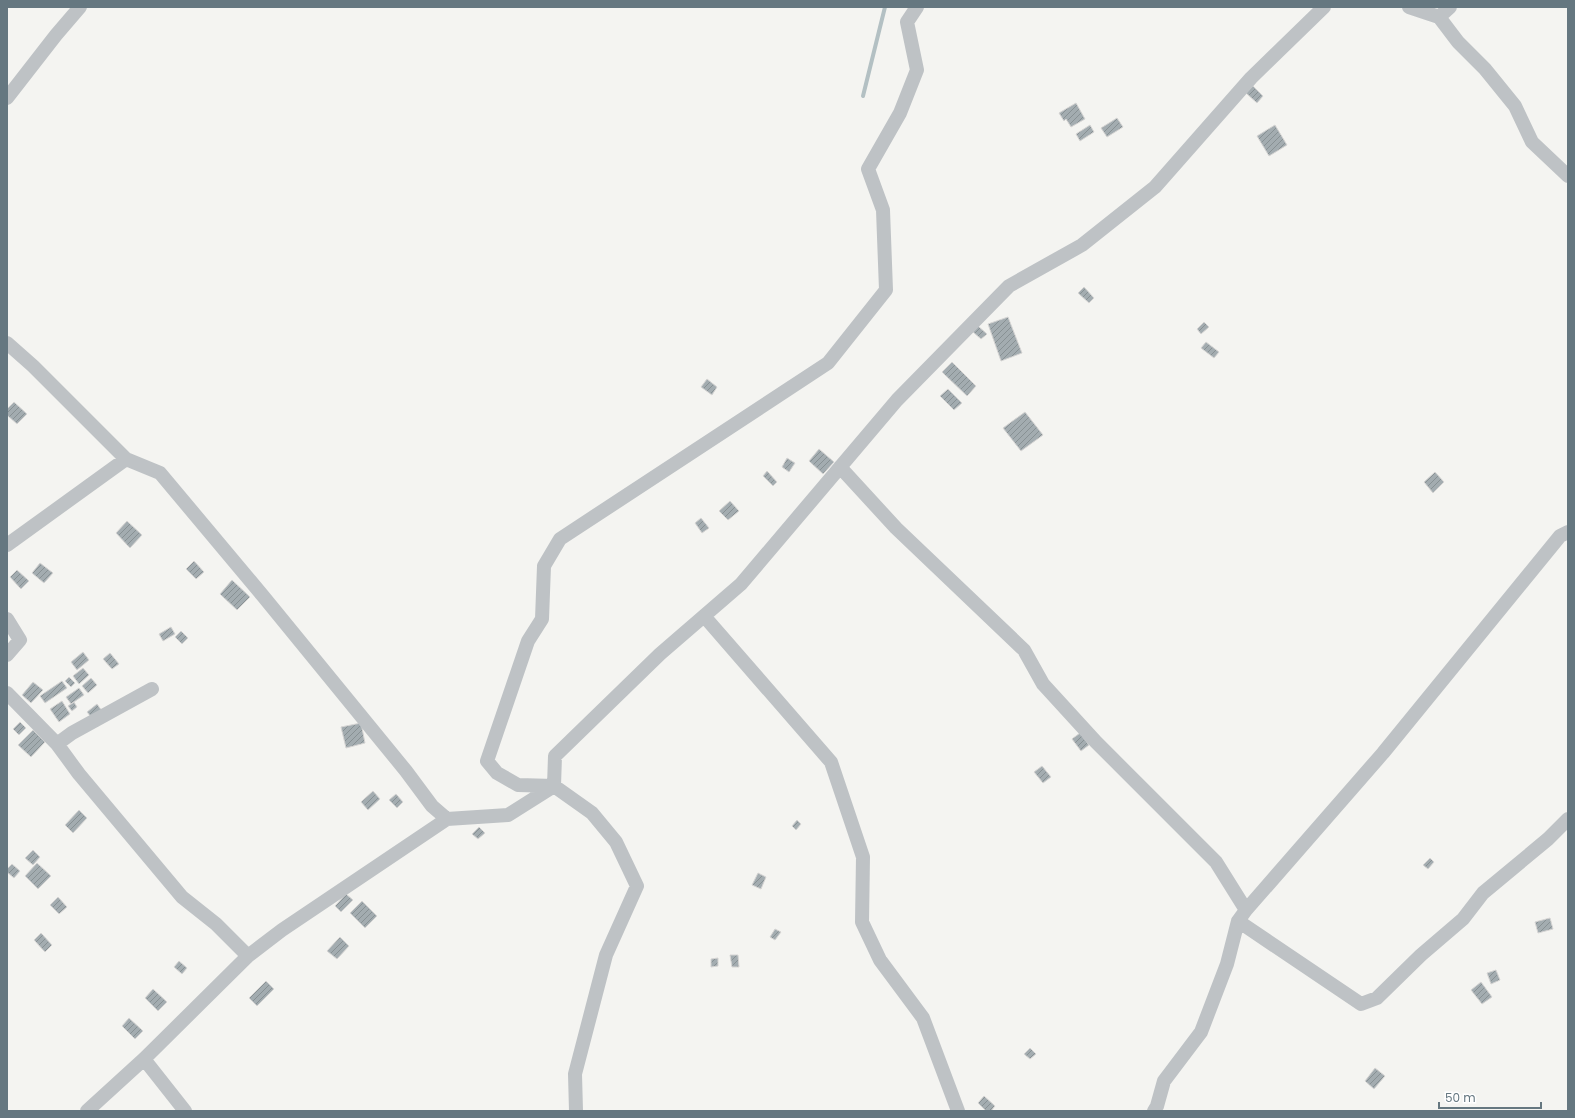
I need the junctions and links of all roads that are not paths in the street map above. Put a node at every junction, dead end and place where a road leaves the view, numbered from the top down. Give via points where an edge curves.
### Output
1 (80, 7) edge
2 (917, 7) edge
3 (1324, 7) edge
4 (1409, 7) edge
5 (1450, 7) edge
6 (1440, 17) junction
7 (7, 98) edge
8 (1568, 176) edge
9 (7, 343) edge
10 (126, 459) junction
11 (840, 467) junction
12 (1568, 532) edge
13 (7, 545) edge
14 (704, 616) junction
15 (7, 619) edge
16 (7, 654) edge
17 (152, 689) dead end
18 (7, 693) edge
19 (57, 744) junction
20 (554, 786) junction
21 (448, 819) junction
22 (1568, 819) edge
23 (1242, 916) junction
24 (248, 956) junction
25 (144, 1059) junction
26 (87, 1111) edge
27 (185, 1111) edge
28 (576, 1111) edge
29 (958, 1111) edge
30 (1154, 1111) edge

1 - 7 street
2 - 20 street via 907,22 917,70 900,113 868,169 883,210 886,290 828,363 560,538 544,566 542,619 528,641 487,761 496,773 518,786
3 - 11 street via 1251,78 1155,187 1082,245 1009,286 897,400
4 - 6 street
5 - 6 street
6 - 8 street via 1458,42 1485,69 1515,106 1532,142
9 - 10 street
10 - 13 street
10 - 21 street via 160,473 268,602 432,806
11 - 14 street via 741,584
11 - 23 street via 896,528 1024,650 1043,684 1096,742 1216,862
12 - 23 street via 1560,536 1383,753
14 - 20 street via 660,654 555,756
14 - 29 street via 831,762 863,857 862,922 880,960 923,1018
15 - 16 street via 20,640
17 - 19 street via 72,733
18 - 19 street
19 - 24 street via 182,897 216,924
20 - 21 street via 508,815
20 - 28 street via 592,813 616,842 637,886 606,955 575,1074
21 - 24 street via 282,930
22 - 23 street via 1483,893 1464,919 1421,955 1377,998 1361,1004
23 - 30 street via 1201,1032 1164,1081
24 - 25 street
25 - 26 street
25 - 27 street

